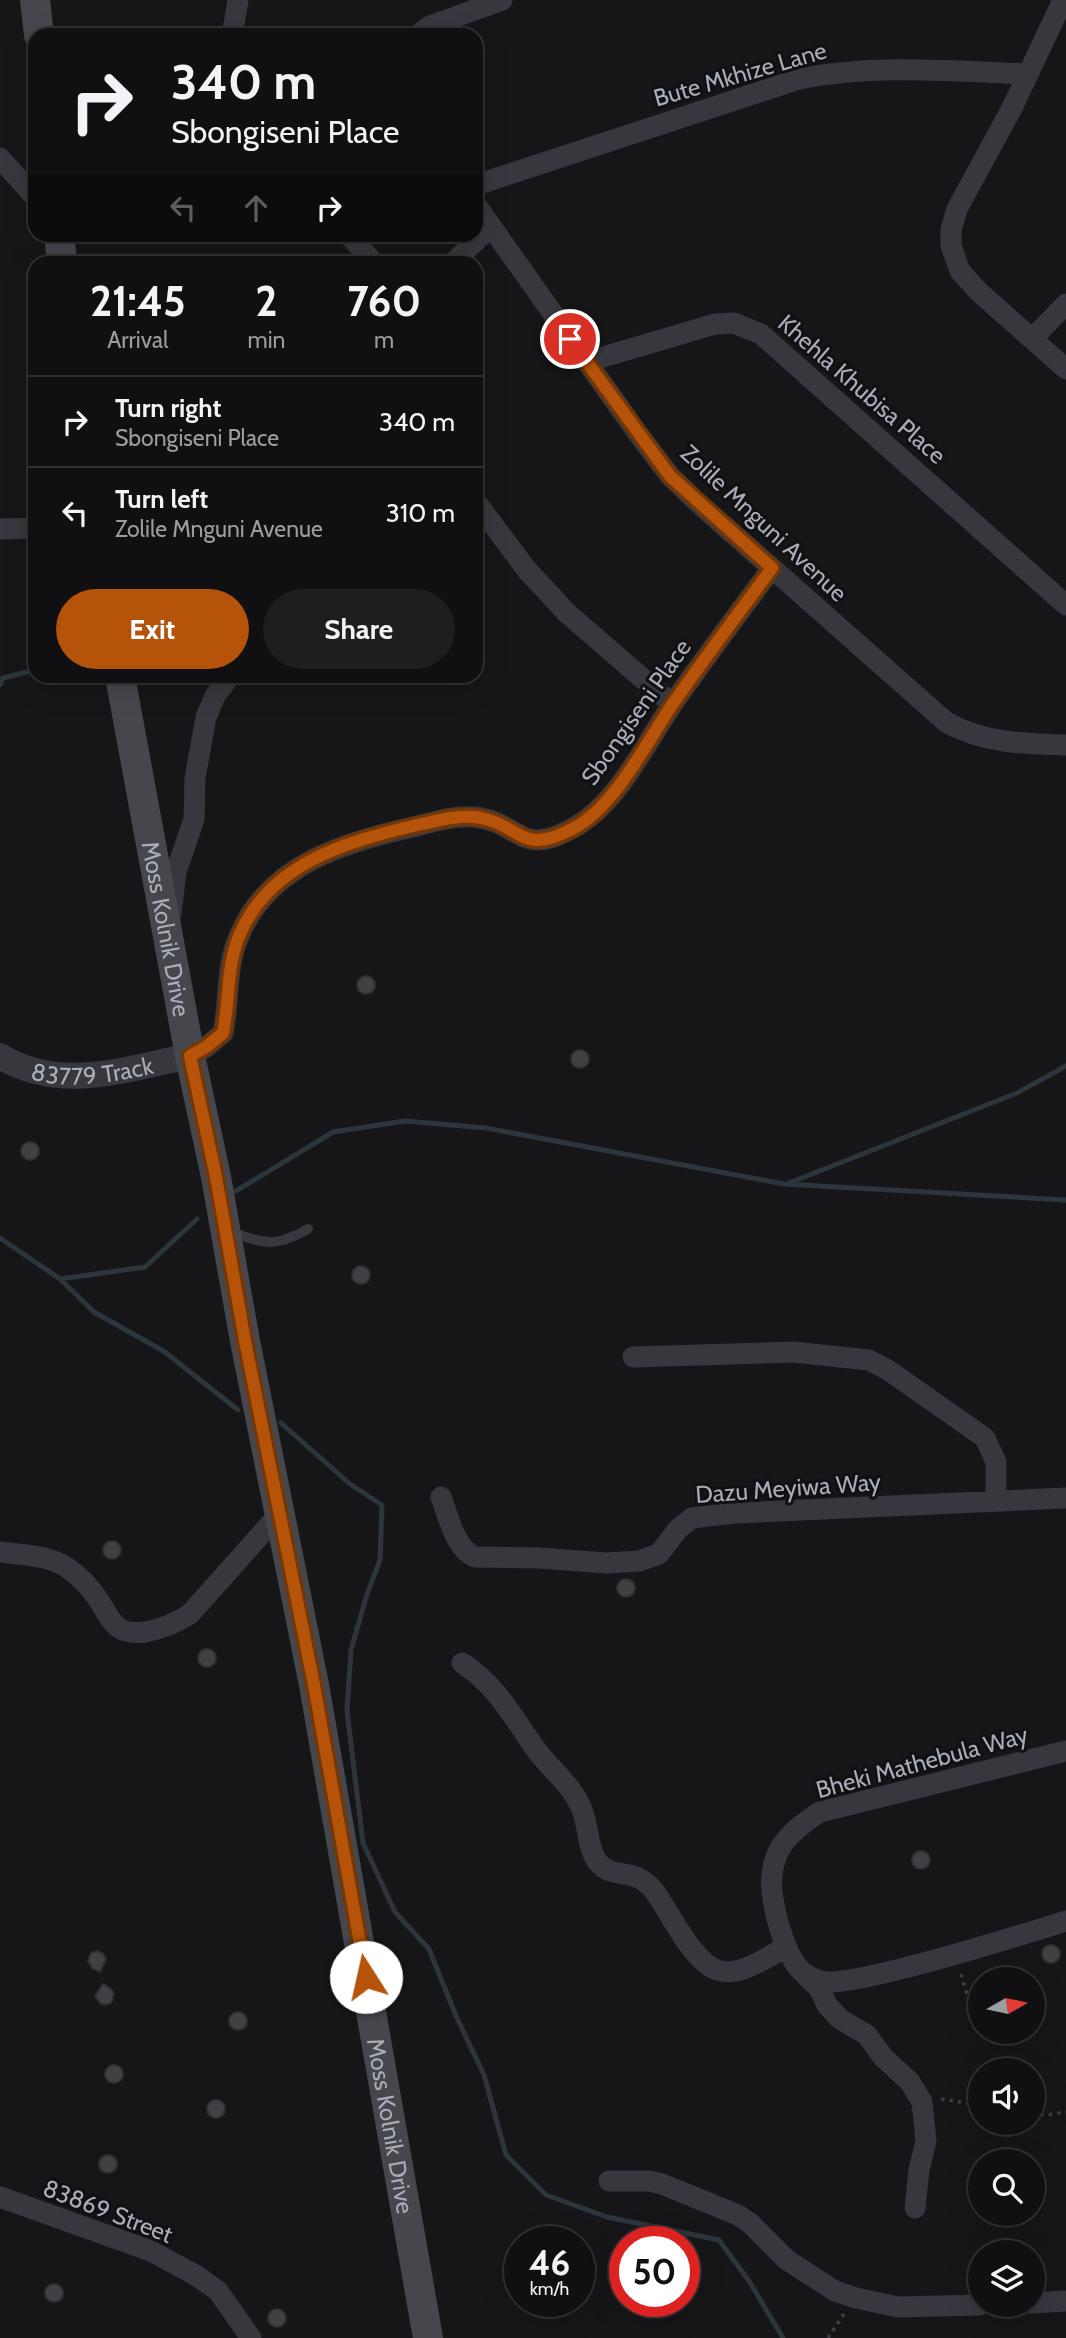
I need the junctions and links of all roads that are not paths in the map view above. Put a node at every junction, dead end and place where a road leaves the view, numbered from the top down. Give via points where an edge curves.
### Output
1 (35, 0) edge
2 (238, 0) edge
3 (502, 0) edge
4 (1063, 0) edge
5 (38, 28) edge
6 (233, 28) edge
7 (427, 28) edge
8 (1028, 74) junction
9 (0, 158) edge
10 (483, 183) edge
11 (28, 189) edge
12 (483, 215) edge
13 (491, 226) junction
14 (483, 234) edge
15 (355, 242) edge
16 (475, 242) edge
17 (368, 256) edge
18 (460, 256) edge
19 (1066, 304) edge
20 (1033, 338) junction
21 (586, 362) junction
22 (1066, 369) edge
23 (483, 511) edge
24 (28, 527) edge
25 (0, 529) edge
26 (772, 568) junction
27 (1066, 605) edge
28 (121, 683) edge
29 (225, 683) edge
30 (672, 704) junction
31 (1066, 745) edge
32 (169, 944) junction
33 (0, 1056) edge
34 (190, 1056) junction
35 (308, 1229) dead end
36 (225, 1230) junction
37 (633, 1357) dead end
38 (441, 1497) dead end
39 (1066, 1498) edge
40 (996, 1501) junction
41 (280, 1513) junction
42 (0, 1552) edge
43 (462, 1663) dead end
44 (1066, 1751) edge
45 (1066, 1921) edge
46 (786, 1947) junction
47 (804, 1974) junction
48 (609, 2181) dead end
49 (0, 2197) edge
50 (915, 2208) dead end
51 (1066, 2301) edge
52 (1045, 2302) edge
53 (968, 2306) edge
54 (251, 2338) edge
55 (428, 2338) edge

1 - 5 main road
2 - 6 street
3 - 7 street
4 - 8 street
8 - 10 street, Bute Mkhize Lane via 924,70 836,72 799,79
8 - 20 street via 957,209 951,246 960,271 972,285
9 - 11 street
12 - 13 street, Zolile Mnguni Avenue
13 - 14 street
13 - 21 street, Zolile Mnguni Avenue
15 - 17 street
16 - 18 street
19 - 20 street
20 - 22 street
21 - 26 street, Zolile Mnguni Avenue via 670,476
21 - 27 street, Khehla Khubisa Place via 715,324 734,323 761,334
23 - 30 street via 527,570 567,612
24 - 25 street
26 - 30 street, Sbongiseni Place
26 - 31 street, Zolile Mnguni Avenue via 946,722 989,739
28 - 32 main road, Moss Kolnik Drive
29 - 32 street via 206,717 201,740 194,819 176,872
30 - 34 street, Sbongiseni Place via 608,801 593,817 549,841 532,841 492,821 456,817 354,841 288,873 239,934 223,1033
32 - 34 main road, Moss Kolnik Drive
33 - 34 street, 83779 Track via 44,1075 91,1077
34 - 36 main road, Moss Kolnik Drive
35 - 36 lane via 278,1244
36 - 41 main road, Moss Kolnik Drive
37 - 40 street via 779,1352 869,1360 985,1438 996,1462
38 - 40 street, Dazu Meyiwa Way via 462,1547 475,1557 606,1563 639,1561 659,1554 692,1518
39 - 40 street, Dazu Meyiwa Way
41 - 42 street via 190,1614 157,1630 131,1634 111,1622 97,1597 69,1569 39,1557
41 - 55 main road, Moss Kolnik Drive
43 - 46 street via 493,1688 576,1796 596,1860 605,1870 646,1881 705,1963 716,1970 738,1971
44 - 46 street, Bheki Mathebula Way via 820,1812 796,1827 772,1867 772,1896
45 - 47 street via 883,1974 826,1982
46 - 47 street, Bheki Mathebula Way
47 - 50 street, Bheki Mathebula Way via 840,2019 867,2035 922,2102 926,2141
48 - 53 street via 662,2184 738,2215 787,2260 835,2291 898,2307
49 - 54 street, 83869 Street via 139,2246 187,2271 218,2291
51 - 52 street

